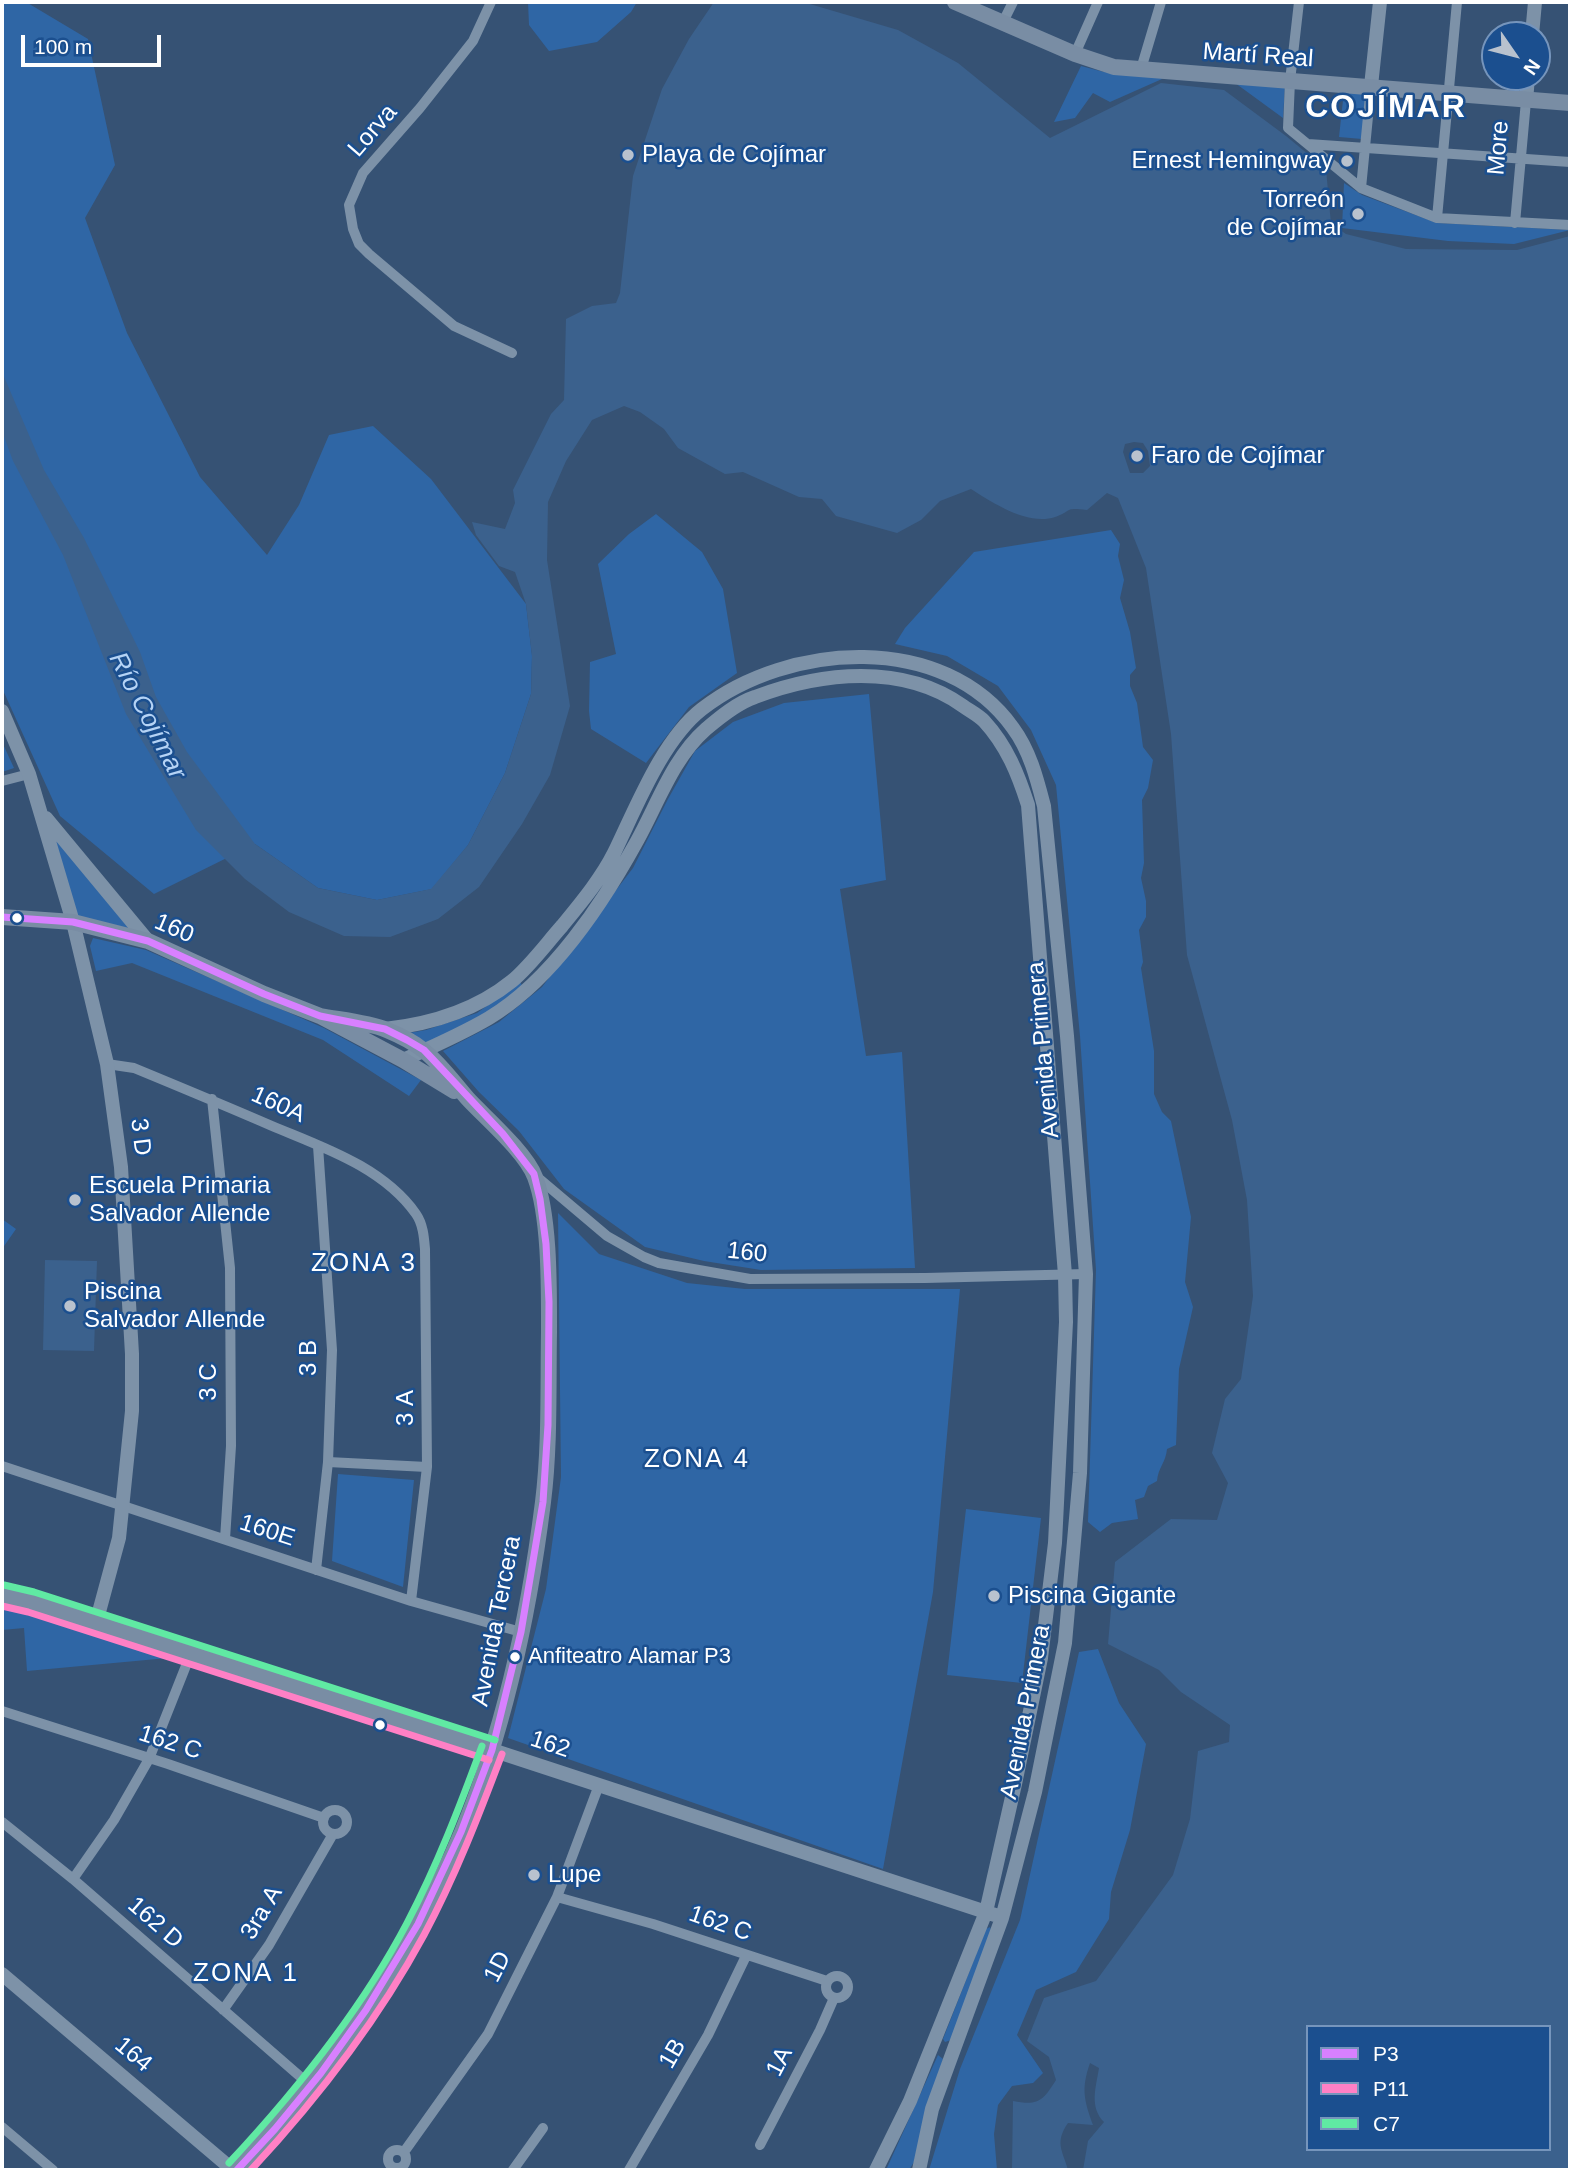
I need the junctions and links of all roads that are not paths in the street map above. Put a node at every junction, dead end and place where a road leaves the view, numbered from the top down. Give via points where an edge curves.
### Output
1 (491, 2) edge
2 (954, 2) edge
3 (1013, 2) edge
4 (1098, 2) edge
5 (1161, 2) edge
6 (1299, 2) edge
7 (1380, 2) edge
8 (1457, 2) edge
9 (1545, 2) edge
10 (1534, 8) edge
11 (1003, 22) junction
12 (1074, 54) junction
13 (1142, 69) junction
14 (1290, 80) junction
15 (1371, 86) junction
16 (1527, 91) edge
17 (1448, 93) junction
18 (1526, 101) junction
19 (1570, 103) edge
20 (1308, 145) junction
21 (1366, 147) junction
22 (1443, 154) junction
23 (1520, 160) junction
24 (1570, 162) edge
25 (1361, 188) junction
26 (1437, 218) junction
27 (1515, 223) junction
28 (1570, 225) edge
29 (512, 353) dead end
30 (878, 657) junction
31 (877, 676) junction
32 (2, 711) edge
33 (29, 774) junction
34 (2, 781) edge
35 (1044, 806) junction
36 (1028, 810) junction
37 (42, 814) junction
38 (2, 917) edge
39 (73, 922) junction
40 (148, 941) junction
41 (320, 1016) junction
42 (385, 1029) junction
43 (1067, 1036) junction
44 (1048, 1040) junction
45 (424, 1050) junction
46 (387, 1051) junction
47 (403, 1060) junction
48 (107, 1064) junction
49 (212, 1099) junction
50 (468, 1099) junction
51 (318, 1146) junction
52 (534, 1174) junction
53 (417, 1215) joint
54 (1086, 1274) junction
55 (1065, 1275) junction
56 (328, 1462) junction
57 (2, 1466) edge
58 (427, 1466) junction
59 (123, 1505) junction
60 (225, 1539) junction
61 (316, 1570) junction
62 (2, 1595) edge
63 (411, 1601) junction
64 (96, 1623) junction
65 (521, 1632) junction
66 (191, 1654) junction
67 (2, 1712) edge
68 (492, 1750) junction
69 (149, 1759) junction
70 (599, 1786) junction
71 (324, 1818) junction
72 (2, 1822) edge
73 (333, 1834) junction
74 (74, 1880) junction
75 (557, 1896) junction
76 (986, 1912) junction
77 (1002, 1918) junction
78 (746, 1956) junction
79 (2, 1974) edge
80 (827, 1982) junction
81 (834, 1998) junction
82 (223, 2010) junction
83 (934, 2044) junction
84 (953, 2051) junction
85 (311, 2086) junction
86 (2, 2127) edge
87 (543, 2128) dead end
88 (760, 2145) dead end
89 (404, 2152) junction
90 (408, 2168) edge
91 (53, 2170) edge
92 (235, 2170) edge
93 (513, 2170) edge
94 (629, 2170) edge
95 (876, 2170) edge
96 (919, 2170) edge

1 - 29 street, Lorva via 473,41 363,173 349,205 359,244 369,254 454,326
2 - 11 main road, Martí Real
3 - 11 street
4 - 12 street
5 - 13 street
6 - 14 street
7 - 15 street
8 - 17 street
9 - 10 street
11 - 12 main road, Martí Real
12 - 13 main road, Martí Real via 1114,67
13 - 14 main road, Martí Real
14 - 15 main road, Martí Real
14 - 20 street via 1288,128
15 - 17 main road, Martí Real
15 - 21 street
16 - 18 street, More
17 - 18 main road, Martí Real
17 - 22 street
18 - 19 main road, Martí Real
18 - 23 street, More
20 - 21 street
20 - 25 street
21 - 22 street
21 - 25 street
22 - 23 street
22 - 26 street
23 - 24 street
23 - 27 street, More
25 - 26 street
26 - 27 street
27 - 28 street
30 - 31 street
30 - 35 street, Avenida Primera via 916,662 960,680 994,705 1027,752
30 - 42 street, Avenida Primera via 814,661 772,671 733,688 700,711 669,747 612,856 576,909 512,981 452,1016
31 - 36 street, Avenida Primera via 933,688 983,720 1006,750
31 - 45 street, Avenida Primera via 807,682 753,697 705,730 685,752 638,841 570,943 533,984 491,1017
32 - 33 street, 3 D
33 - 34 street
33 - 37 street, 3 D
35 - 36 street
35 - 43 street, Avenida Primera
36 - 44 street, Avenida Primera
37 - 39 street, 3 D
37 - 40 street
38 - 39 main road, 160
39 - 40 main road, 160
39 - 48 street, 3 D
40 - 41 main road, 160
41 - 42 main road, 160
41 - 46 main road, 160
42 - 45 main road, 160
42 - 46 main road
43 - 44 street
43 - 54 street, Avenida Primera
44 - 55 street, Avenida Primera
45 - 47 street, Avenida Primera
45 - 50 main road, 160
46 - 47 main road, 160
47 - 50 main road, 160
48 - 49 street, 160A via 134,1068
48 - 59 street, 3 D via 122,1179 132,1354
49 - 51 street, 160A
49 - 60 street, 3 C via 230,1268 231,1446
50 - 52 main road, 160
51 - 53 street, 160A via 365,1168
51 - 56 street, 3 B via 332,1350
52 - 55 street, 160 via 607,1236 659,1263 750,1279
52 - 65 main road, Avenida Tercera via 546,1244 548,1425 543,1502
53 - 58 street, 3 A via 425,1250
54 - 55 street, 160
54 - 77 street, Avenida Primera via 1080,1473 1065,1643 1035,1793
55 - 76 street, Avenida Primera via 1055,1543 1041,1658
56 - 58 street
56 - 61 street, 3 B
57 - 59 street, 160E
58 - 63 street, 3 A
59 - 60 street, 160E
59 - 64 street, 3 D
60 - 61 street, 160E
61 - 63 street, 160E
62 - 64 main road, 162
63 - 65 street, 160E
64 - 66 main road, 162
65 - 68 main road, Avenida Tercera
66 - 68 main road, 162
66 - 69 street
67 - 69 street, 162 C
68 - 70 street, 162
68 - 85 main road, Avenida Tercera via 461,1832 418,1924 366,2010
69 - 71 street, 162 C
69 - 74 street
70 - 75 street, 1D
70 - 76 street, 162
71 - 73 street via 326,1830
71 - 73 street via 334,1811 345,1816 345,1827
72 - 74 street, 162 D
73 - 82 street, 3ra A via 269,1945
74 - 82 street, 162 D
75 - 78 street, 162 C
75 - 89 street, 1D via 488,2034
76 - 77 street, 162
76 - 83 street, Avenida Primera
77 - 84 street, Avenida Primera
78 - 80 street, 162 C
78 - 94 street, 1B via 708,2035
79 - 92 street, 164
80 - 81 street
80 - 81 street via 837,1976 848,1985 844,1995
81 - 88 street, 1A
82 - 85 street, 162 D
83 - 84 street
83 - 95 street, Avenida Primera
84 - 96 street, Avenida Primera via 932,2109
85 - 92 main road, Avenida Tercera
86 - 91 street
87 - 93 street
89 - 90 street
89 - 90 street, 1D via 393,2150 388,2160 394,2168

